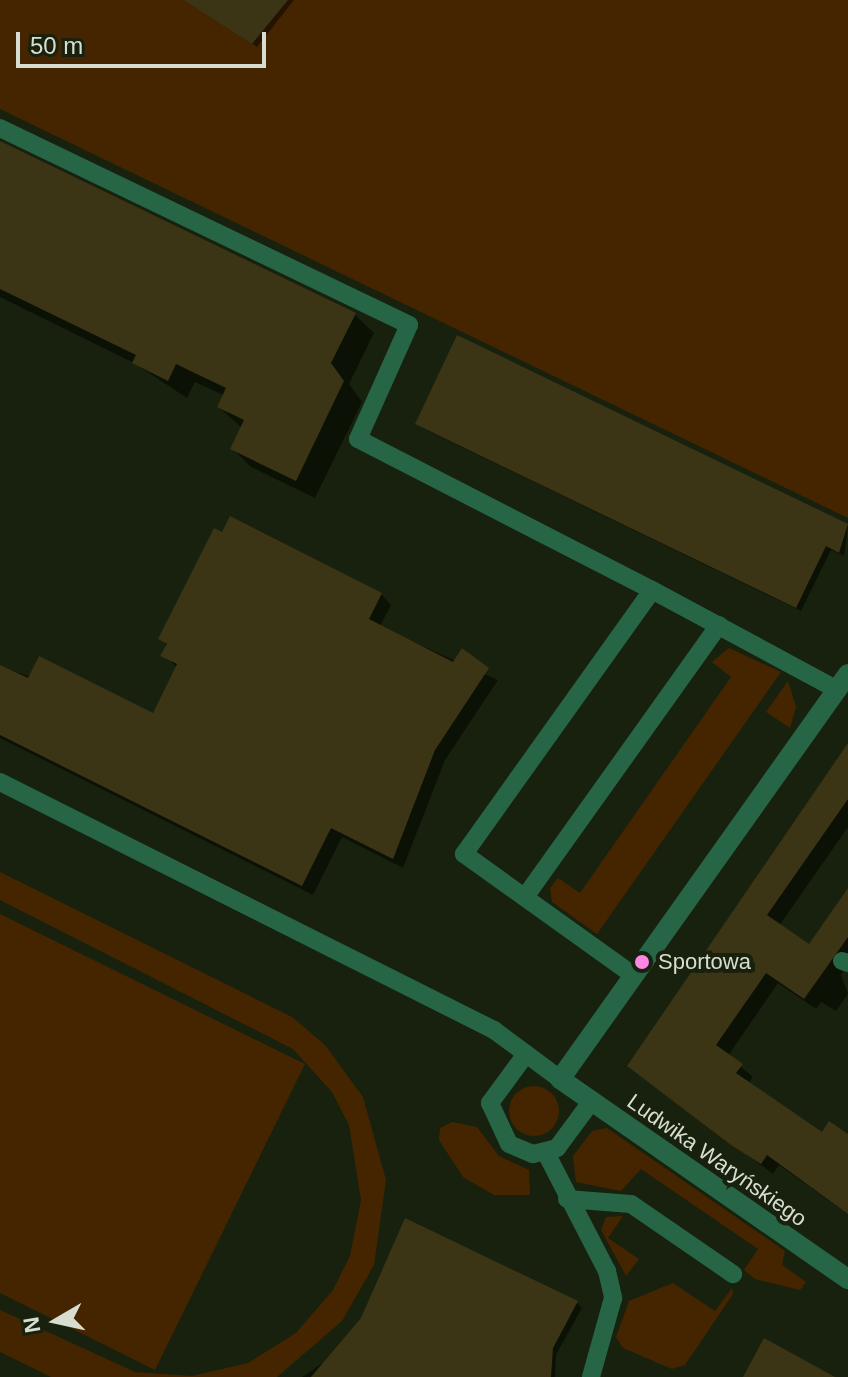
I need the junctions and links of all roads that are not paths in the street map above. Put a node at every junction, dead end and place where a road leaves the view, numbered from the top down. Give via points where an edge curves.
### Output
1 (0, 128) edge
2 (652, 590) junction
3 (719, 625) junction
4 (844, 687) edge
5 (0, 782) edge
6 (525, 897) junction
7 (633, 975) junction
8 (526, 1054) junction
9 (560, 1079) junction
10 (591, 1102) junction
11 (546, 1153) junction
12 (567, 1199) junction
13 (733, 1274) dead end
14 (848, 1279) edge
15 (591, 1377) edge

1 - 2 lane via 409,325 358,439
2 - 3 lane
2 - 6 lane via 464,854
3 - 4 lane
3 - 6 lane
4 - 7 street
5 - 8 lane via 494,1030
6 - 7 lane
7 - 9 street
8 - 9 lane
8 - 11 lane via 499,1086 491,1115 509,1144
9 - 10 street, Ludwika Waryńskiego
10 - 11 lane via 565,1140
10 - 14 street, Ludwika Waryńskiego
11 - 12 lane
12 - 13 lane via 631,1204
12 - 15 lane via 607,1271 613,1298

